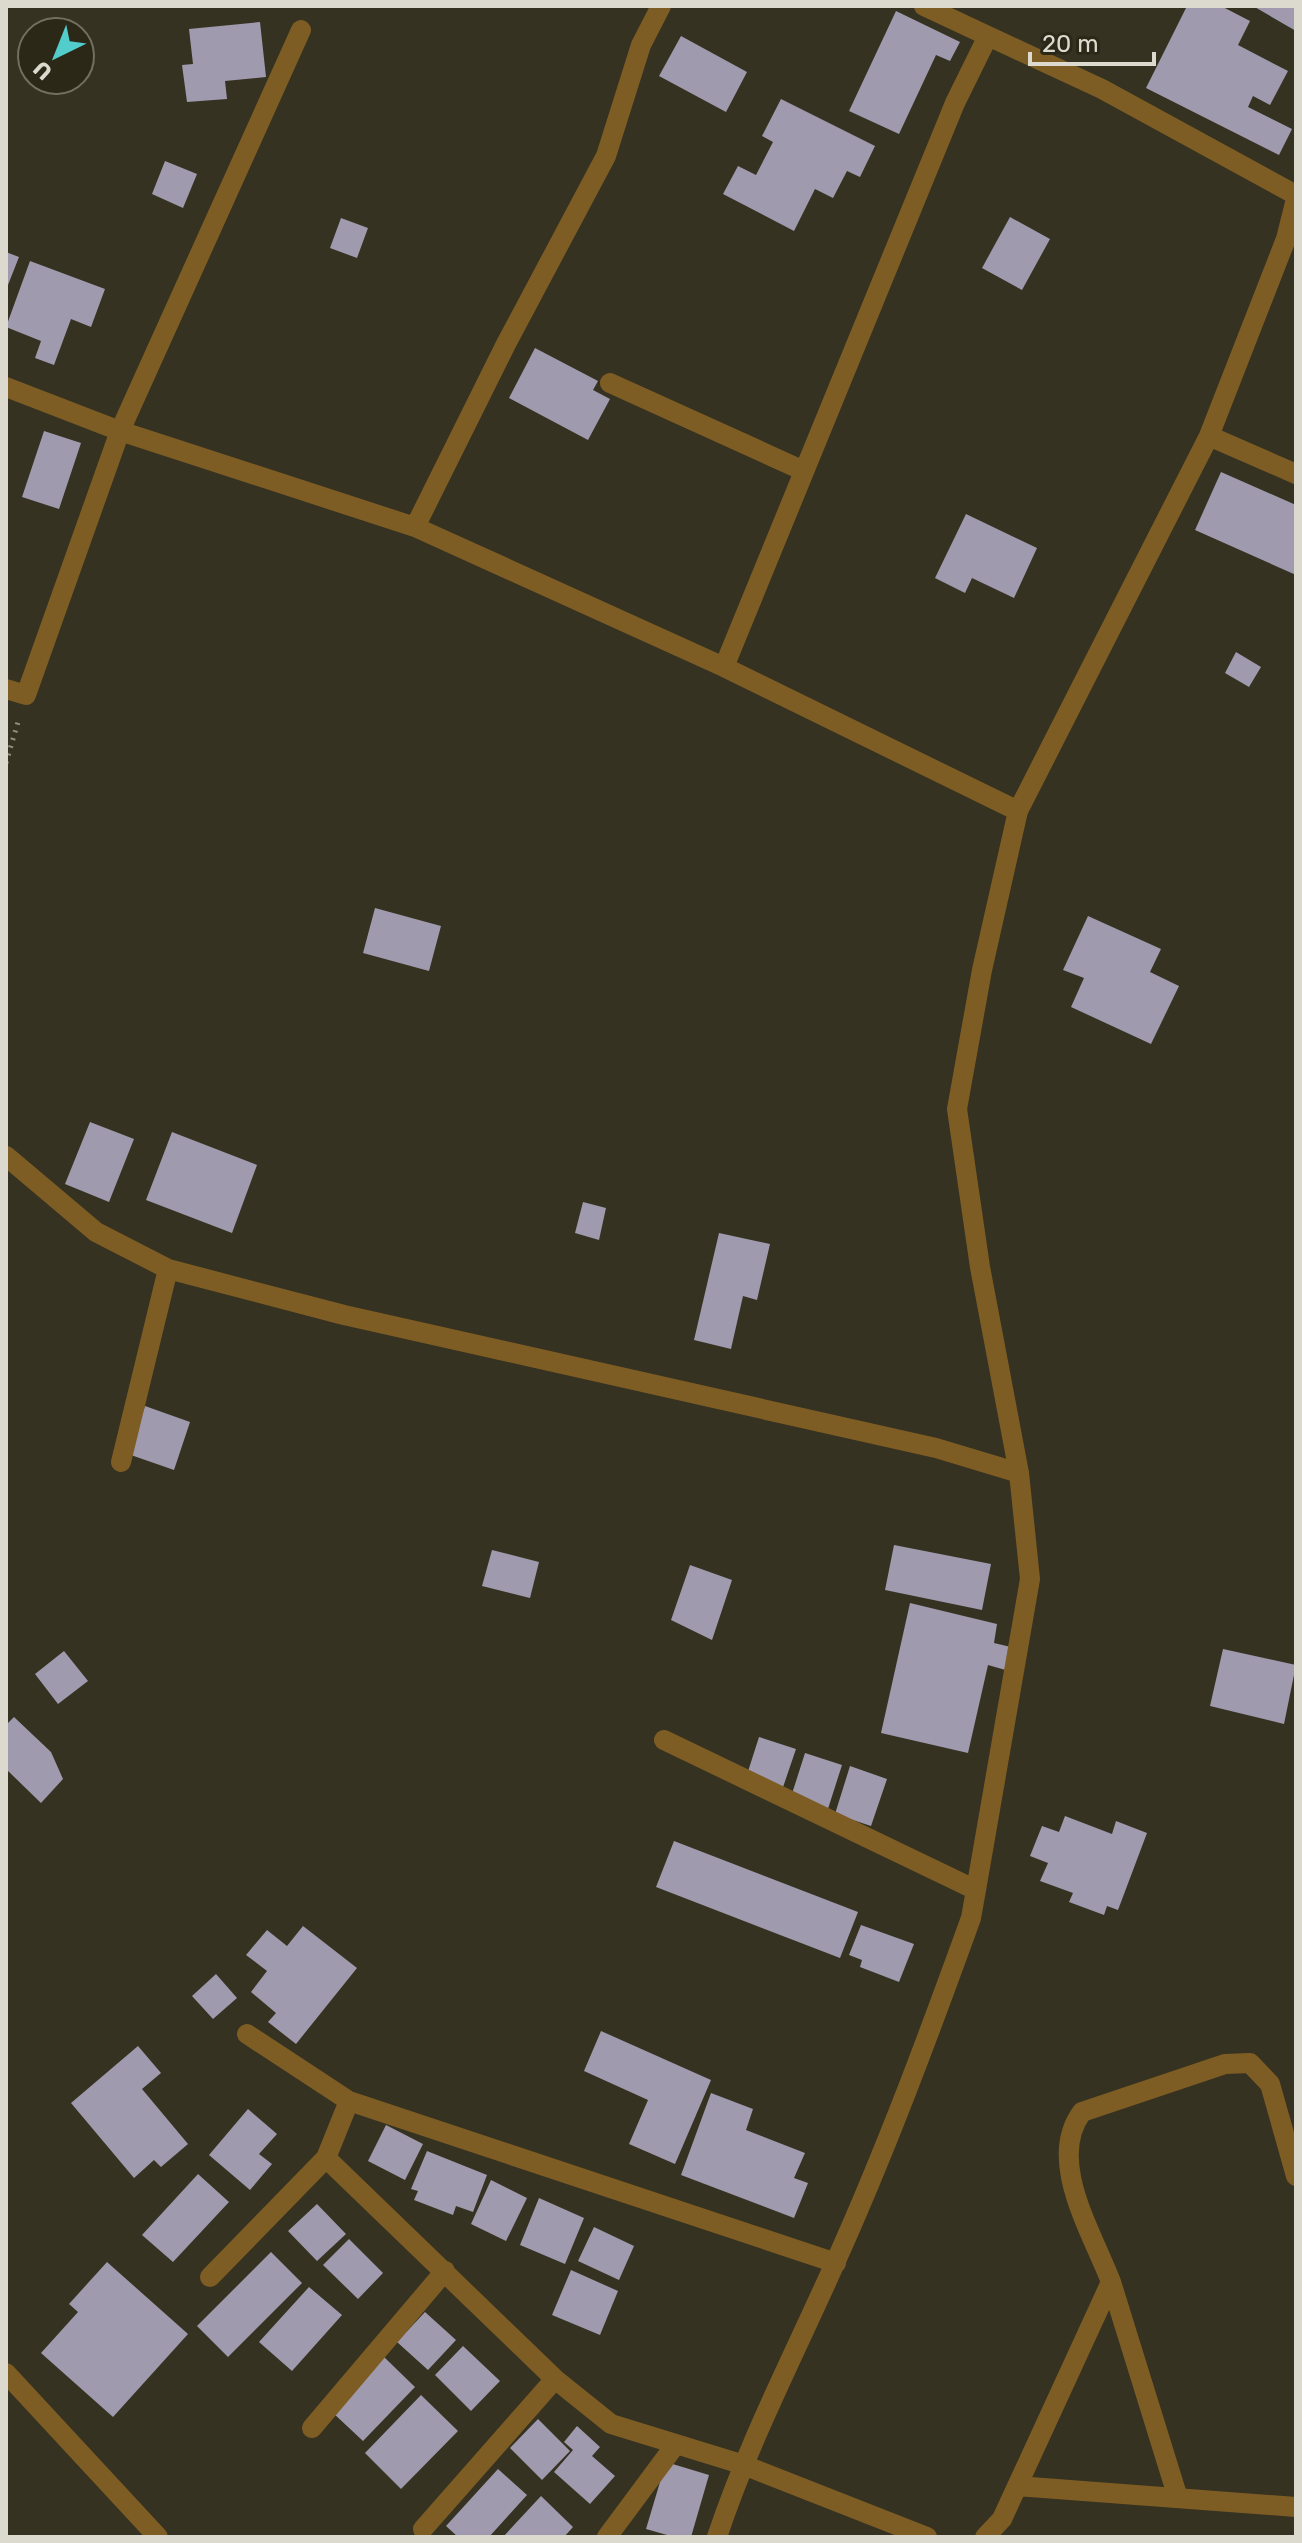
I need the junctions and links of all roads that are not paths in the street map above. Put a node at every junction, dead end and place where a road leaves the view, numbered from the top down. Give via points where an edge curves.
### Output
1 (661, 6) edge
2 (924, 6) edge
3 (301, 30) dead end
4 (988, 36) junction
5 (1296, 197) edge
6 (610, 383) dead end
7 (6, 387) edge
8 (120, 431) junction
9 (1209, 436) junction
10 (804, 471) junction
11 (1296, 474) edge
12 (415, 527) junction
13 (724, 667) junction
14 (16, 692) edge
15 (1018, 811) junction
16 (6, 1156) edge
17 (168, 1269) junction
18 (121, 1462) dead end
19 (1019, 1473) junction
20 (664, 1740) dead end
21 (976, 1890) junction
22 (247, 2034) dead end
23 (349, 2101) junction
24 (326, 2158) junction
25 (1296, 2176) edge
26 (836, 2263) junction
27 (445, 2271) junction
28 (210, 2277) dead end
29 (1111, 2282) junction
30 (6, 2373) edge
31 (555, 2379) junction
32 (312, 2428) dead end
33 (676, 2444) junction
34 (741, 2464) junction
35 (1017, 2486) junction
36 (1178, 2498) junction
37 (1296, 2507) edge
38 (423, 2529) dead end
39 (158, 2537) edge
40 (607, 2537) edge
41 (717, 2537) edge
42 (927, 2537) edge
43 (985, 2537) edge

1 - 12 street via 641,45 606,156
2 - 4 street
3 - 8 street
4 - 5 street via 1102,89
4 - 10 street
5 - 9 street via 1286,239
6 - 10 street
7 - 8 street
8 - 12 street
8 - 14 street
9 - 11 street
9 - 15 street
10 - 13 street
12 - 13 street
13 - 15 street
15 - 19 street via 957,1109
16 - 17 street via 96,1232
17 - 18 street
17 - 19 street via 344,1315 936,1448
19 - 21 street via 1030,1579
20 - 21 street
21 - 26 street via 971,1918 902,2109
22 - 23 street
23 - 24 street
23 - 26 street
24 - 27 street
24 - 28 street
25 - 29 street via 1270,2084 1250,2063 1225,2064 1082,2112 1071,2126 1066,2166
26 - 34 street
27 - 31 street
27 - 32 street
29 - 35 street
29 - 36 street
30 - 39 street
31 - 33 street via 611,2424
31 - 38 street
33 - 34 street
33 - 40 street
34 - 41 street
34 - 42 street
35 - 36 street
35 - 43 street via 1002,2519
36 - 37 street

